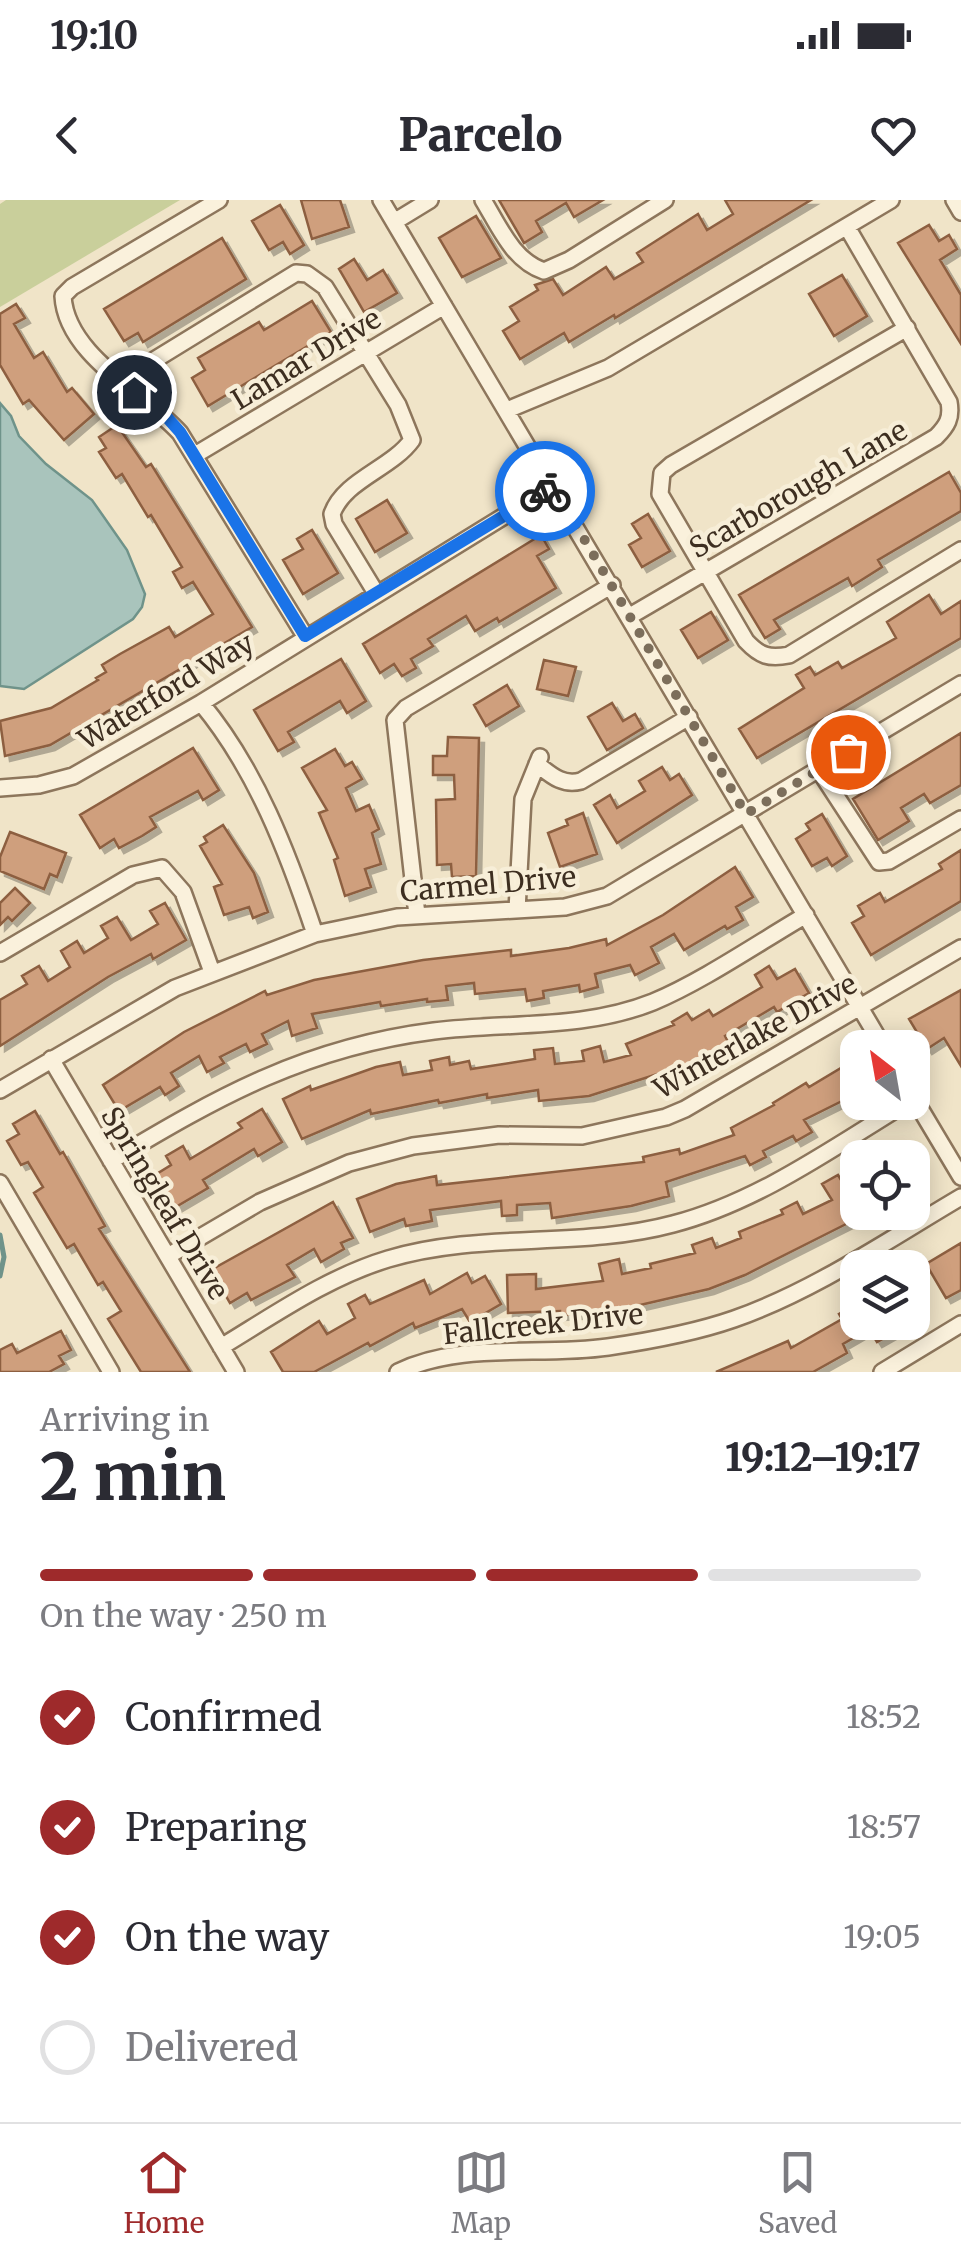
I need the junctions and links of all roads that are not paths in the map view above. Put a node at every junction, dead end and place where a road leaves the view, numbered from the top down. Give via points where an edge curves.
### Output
1 (220, 200) edge
2 (382, 200) edge
3 (430, 200) edge
4 (483, 200) edge
5 (665, 200) edge
6 (891, 200) edge
7 (954, 200) edge
8 (961, 212) edge
9 (394, 222) junction
10 (847, 226) junction
11 (444, 306) junction
12 (907, 328) junction
13 (365, 354) junction
14 (124, 385) junction
15 (507, 410) junction
16 (195, 455) junction
17 (553, 486) junction
18 (961, 550) edge
19 (706, 572) junction
20 (612, 585) junction
21 (376, 594) junction
22 (630, 616) junction
23 (305, 636) junction
24 (961, 684) edge
25 (201, 702) junction
26 (689, 717) junction
27 (820, 770) junction
28 (0, 788) edge
29 (746, 814) junction
30 (961, 818) edge
31 (517, 910) junction
32 (417, 915) junction
33 (806, 915) junction
34 (316, 934) junction
35 (961, 948) edge
36 (0, 953) edge
37 (212, 972) junction
38 (860, 1007) junction
39 (873, 1030) edge
40 (52, 1059) junction
41 (0, 1090) edge
42 (877, 1120) edge
43 (925, 1120) edge
44 (111, 1161) junction
45 (961, 1176) edge
46 (0, 1183) edge
47 (961, 1197) edge
48 (168, 1256) junction
49 (961, 1324) edge
50 (221, 1347) junction
51 (548, 1352) junction
52 (111, 1372) edge
53 (236, 1372) edge
54 (398, 1372) edge
55 (548, 1372) edge
56 (882, 1372) edge

1 - 14 street via 64,296 83,342
2 - 9 street
3 - 9 street
4 - 5 street via 517,254 544,271
6 - 10 street
7 - 8 street
9 - 11 street
10 - 12 street, Scarborough Lane
10 - 15 street via 608,368
11 - 13 street, Lamar Drive
11 - 15 street
12 - 19 street, Scarborough Lane via 949,402 946,427
12 - 19 street via 662,473 660,494
13 - 14 street via 325,287 296,273
13 - 16 street, Lamar Drive
13 - 21 street via 412,440 343,496 332,514
14 - 16 street via 164,414
15 - 17 street
16 - 23 street
17 - 20 street
17 - 21 street, Waterford Way
18 - 19 street via 789,655 771,658 746,641
19 - 22 street, Scarborough Lane
20 - 22 street
20 - 32 street via 395,720
21 - 23 street, Waterford Way
22 - 26 street
23 - 25 street, Waterford Way
24 - 27 street, Carmel Drive
25 - 28 street, Waterford Way via 73,776
25 - 34 street via 272,817
26 - 29 street
26 - 31 street via 582,781 556,779 539,759 522,799
27 - 29 street, Carmel Drive
27 - 30 street via 879,862
29 - 31 street, Carmel Drive via 607,896 564,908
29 - 33 street
31 - 32 street, Carmel Drive
32 - 34 street, Carmel Drive
33 - 38 street
33 - 44 street via 653,1002 603,1017 361,1043 248,1083
34 - 37 street, Carmel Drive
35 - 38 street, Winterlake Drive
36 - 37 street via 133,876 162,868 183,892
37 - 40 street, Carmel Drive
38 - 39 street
38 - 48 street, Winterlake Drive via 666,1117 582,1136 499,1135 413,1146 349,1163 260,1202
40 - 41 street, Carmel Drive
40 - 44 street, Springleaf Drive
42 - 50 street via 772,1183 676,1224 618,1236 494,1242 389,1258 317,1289
43 - 45 street
44 - 48 street, Springleaf Drive
46 - 52 street
47 - 51 street, Fallcreek Drive via 812,1284 734,1319 620,1345
48 - 50 street, Springleaf Drive
49 - 56 street
50 - 53 street, Springleaf Drive
51 - 54 street, Fallcreek Drive via 454,1355
51 - 55 street

